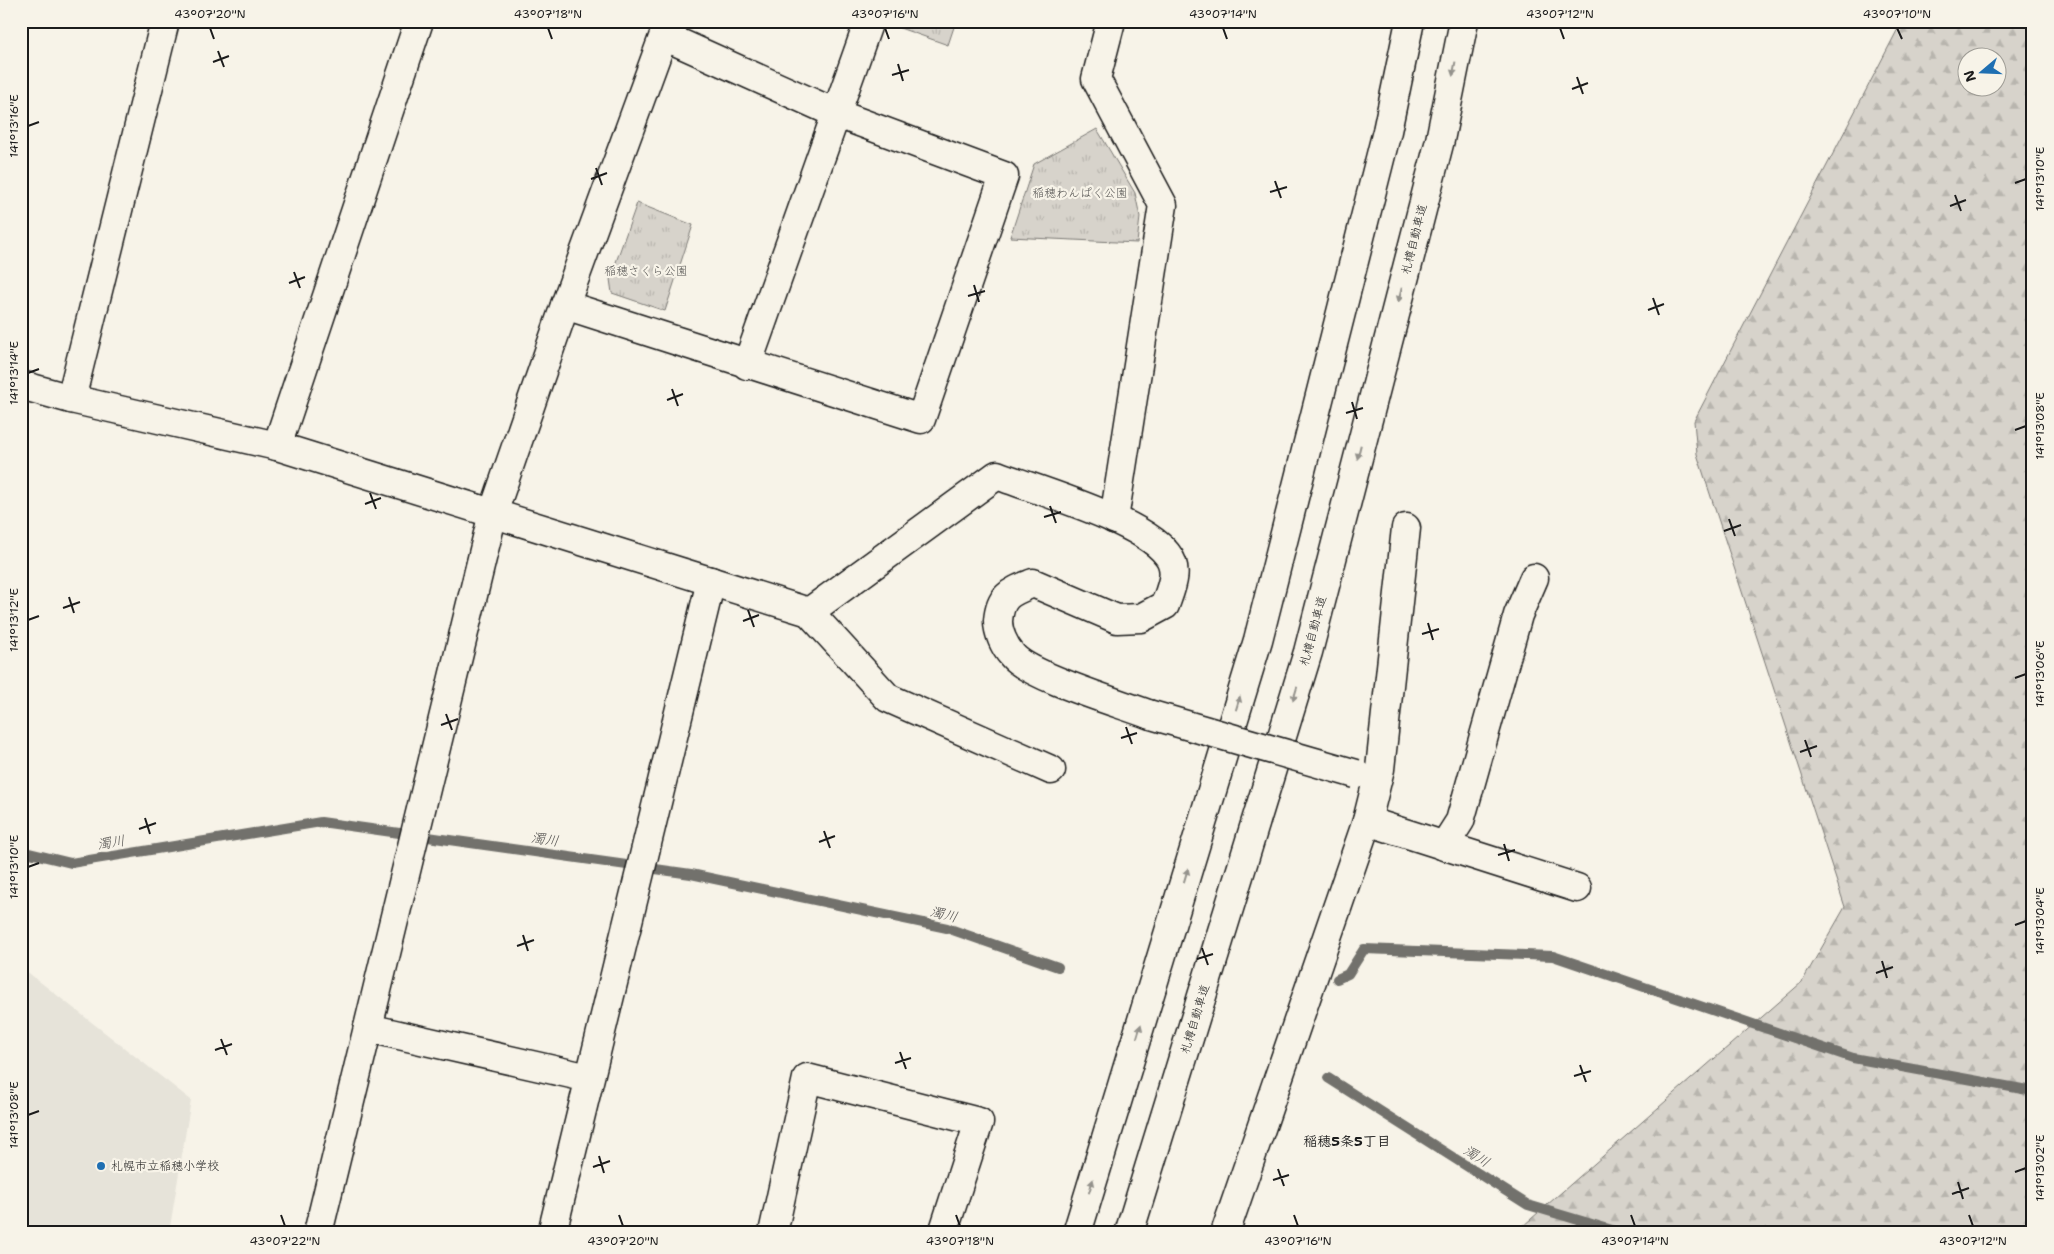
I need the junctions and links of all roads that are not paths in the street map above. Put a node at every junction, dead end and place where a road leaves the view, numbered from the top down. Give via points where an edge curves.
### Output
1 (165, 21) edge
2 (418, 21) edge
3 (869, 21) edge
4 (1110, 21) edge
5 (1410, 21) edge
6 (1464, 21) edge
7 (667, 29) edge
8 (835, 113) junction
9 (565, 305) junction
10 (748, 365) junction
11 (21, 385) edge
12 (72, 399) junction
13 (277, 446) junction
14 (493, 513) junction
15 (1114, 519) junction
16 (1406, 528) dead end
17 (1534, 578) dead end
18 (710, 581) junction
19 (809, 612) junction
20 (1052, 770) dead end
21 (1366, 779) junction
22 (1367, 821) junction
23 (1444, 846) junction
24 (1577, 888) dead end
25 (368, 1028) junction
26 (589, 1078) junction
27 (318, 1233) edge
28 (552, 1233) edge
29 (773, 1233) edge
30 (944, 1233) edge
31 (1077, 1233) edge
32 (1129, 1233) edge
33 (1225, 1233) edge

1 - 12 main road
2 - 13 main road
3 - 8 main road
4 - 15 main road via 1096,79 1163,205
31 -> 5 main road via 1258,640 1388,132
6 -> 32 main road, 札樽自動車道 via 1440,140 1308,652
7 - 8 main road
7 - 9 main road
8 - 10 main road
8 - 10 main road via 1004,176 921,419
9 - 10 main road
9 - 14 main road
11 - 12 main road
12 - 13 main road
13 - 14 main road
14 - 18 main road
14 - 25 main road
15 - 19 main road via 997,475
15 - 21 main road, bridge via 1142,532 1168,554 1175,578 1165,604 1141,618 1117,619 1033,583 1010,592 999,606 998,630 1012,656 1032,670 1148,714
16 - 21 main road
17 - 23 main road via 1518,615 1460,821
18 - 19 main road
18 - 26 main road
19 - 20 main road via 888,698
21 - 22 main road
22 - 23 main road
22 - 33 main road
23 - 24 main road
25 - 26 main road
25 - 27 main road
26 - 28 main road
29 - 30 main road via 807,1078 980,1122

